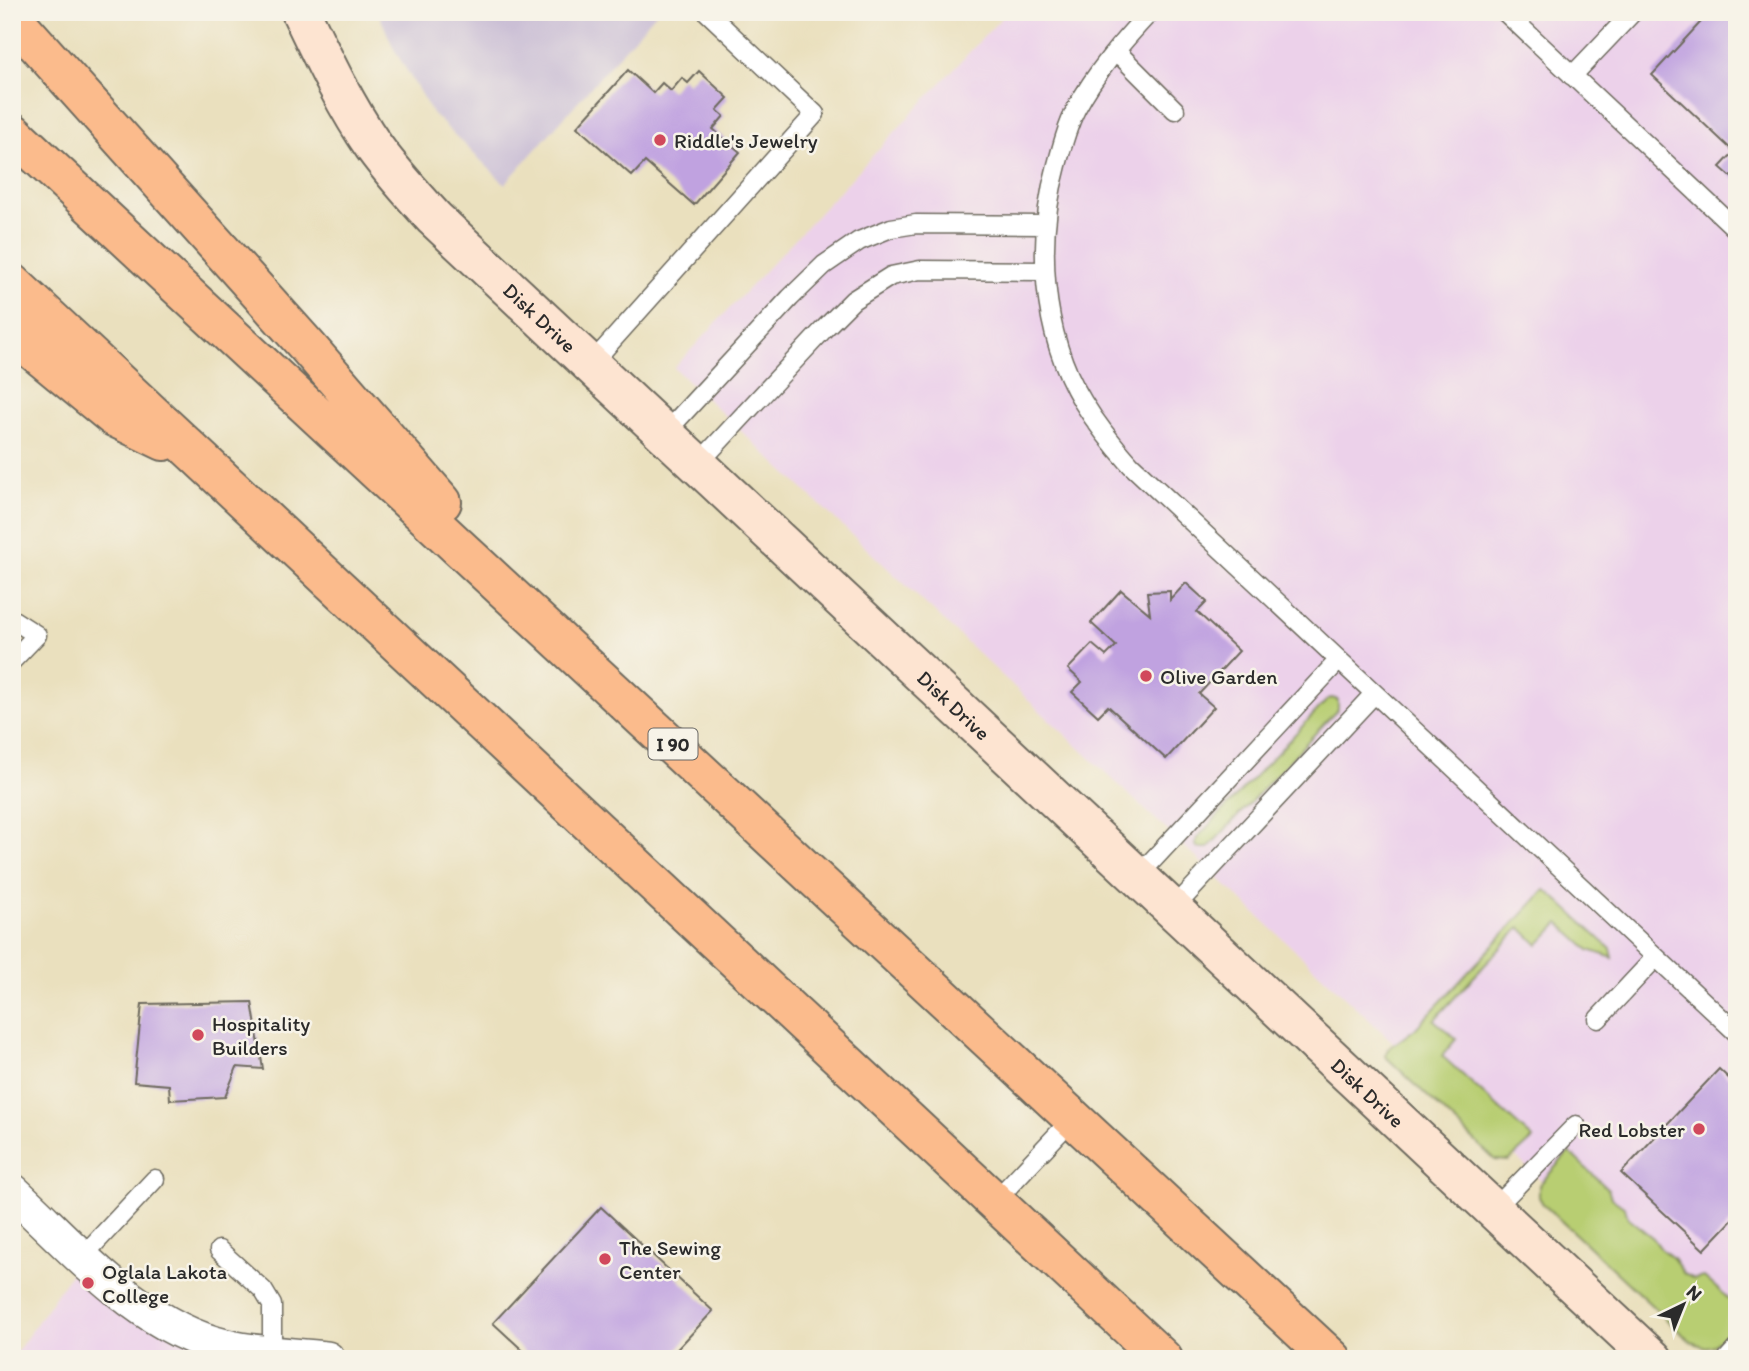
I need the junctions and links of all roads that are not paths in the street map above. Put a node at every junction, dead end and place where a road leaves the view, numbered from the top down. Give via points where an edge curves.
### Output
1 (301, 12) edge
2 (706, 12) edge
3 (1150, 12) edge
4 (1505, 12) edge
5 (1633, 12) edge
6 (12, 17) edge
7 (1116, 51) junction
8 (1572, 76) junction
9 (1175, 110) dead end
10 (12, 132) edge
11 (1044, 225) junction
12 (1737, 230) edge
13 (1044, 271) junction
14 (12, 283) edge
15 (12, 333) edge
16 (591, 364) junction
17 (665, 433) junction
18 (198, 457) junction
19 (698, 464) junction
20 (12, 619) edge
21 (12, 661) edge
22 (1338, 661) junction
23 (1374, 694) junction
24 (637, 710) junction
25 (1137, 877) junction
26 (1172, 910) junction
27 (1656, 957) junction
28 (1598, 1019) dead end
29 (1737, 1033) edge
30 (1073, 1118) junction
31 (1576, 1125) dead end
32 (155, 1179) dead end
33 (12, 1191) edge
34 (995, 1201) junction
35 (1493, 1210) junction
36 (219, 1250) dead end
37 (82, 1257) junction
38 (1737, 1348) edge
39 (272, 1352) junction
40 (327, 1359) edge
41 (1163, 1359) edge
42 (1332, 1359) edge
43 (1653, 1359) edge
44 (1727, 1359) edge

1 - 16 street, Disk Drive via 340,92 406,187
2 - 16 lane via 815,114
3 - 7 lane
4 - 8 lane
5 - 8 lane
6 - 24 highway via 509,578
7 - 9 lane
7 - 11 lane via 1075,111
8 - 12 lane
10 - 24 highway, I 90
11 - 13 lane
11 - 17 lane via 916,224 859,241 797,291
13 - 19 lane via 920,270 881,281 853,300 823,330
13 - 22 lane via 1069,373 1106,437
14 - 18 highway
15 - 18 highway via 114,417
16 - 17 street, Disk Drive
17 - 19 street, Disk Drive
18 - 34 highway
19 - 25 street, Disk Drive
20 - 21 lane via 37,635
22 - 23 lane
22 - 25 lane
23 - 26 lane
23 - 27 lane
24 - 30 highway, I 90
25 - 26 street, Disk Drive
26 - 35 street, Disk Drive
27 - 28 lane
27 - 29 lane
30 - 34 lane
30 - 42 highway, I 90
31 - 35 lane
32 - 37 lane
33 - 37 street
34 - 41 highway
35 - 43 street, Disk Drive
36 - 39 lane via 263,1290 272,1305
37 - 39 street via 143,1310 184,1334 226,1348
38 - 44 lane
39 - 40 street

